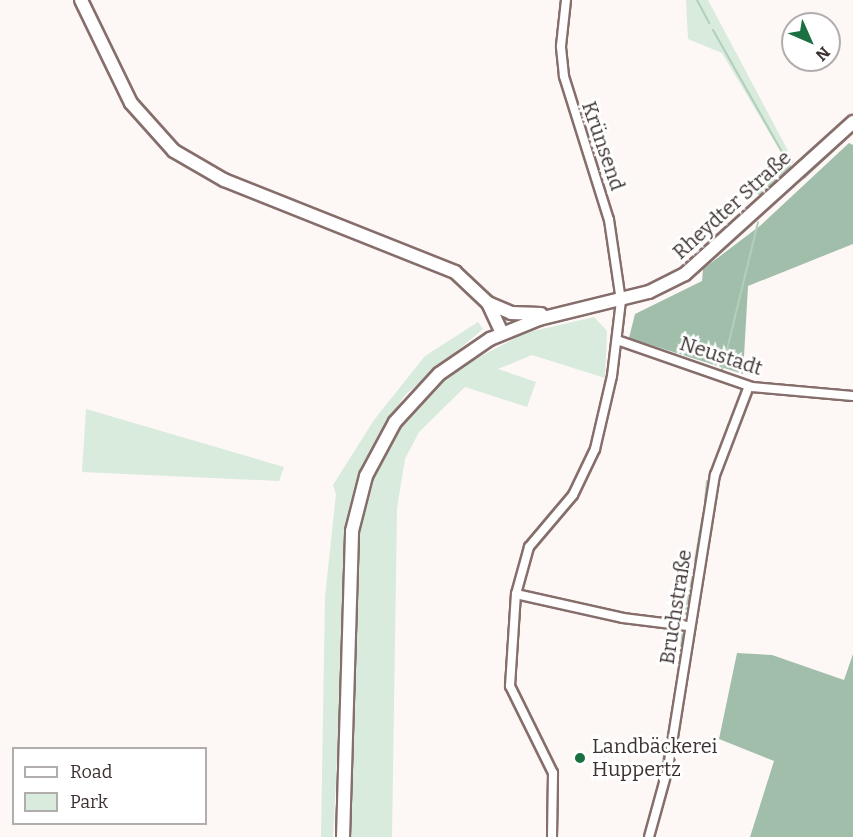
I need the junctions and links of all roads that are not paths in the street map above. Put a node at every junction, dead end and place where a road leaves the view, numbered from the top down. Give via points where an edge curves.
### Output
1 (81, 0) edge
2 (566, 0) edge
3 (853, 122) edge
4 (621, 301) junction
5 (488, 303) junction
6 (563, 313) junction
7 (502, 333) junction
8 (618, 340) junction
9 (749, 386) junction
10 (853, 396) edge
11 (516, 594) junction
12 (688, 626) junction
13 (343, 837) edge
14 (552, 837) edge
15 (649, 837) edge

1 - 5 main road via 131,103 153,132 180,156 224,180 448,269 467,281
2 - 4 street, Krünsend via 561,46 564,76 609,220
3 - 4 main road, Rheydter Straße via 697,265 661,288
4 - 6 main road, Rheydter Straße
4 - 8 street
5 - 6 main road via 516,314
5 - 7 main road
6 - 7 main road
7 - 13 main road via 459,359 416,396 384,438 361,492 349,573
8 - 9 street, Neustadt
8 - 11 street via 602,426 589,465 568,503 529,547
9 - 10 street, Neustadt
9 - 12 street, Bruchstraße via 717,467
11 - 12 street via 614,617
11 - 14 street via 510,686 553,773
12 - 15 street, Bruchstraße via 668,768

